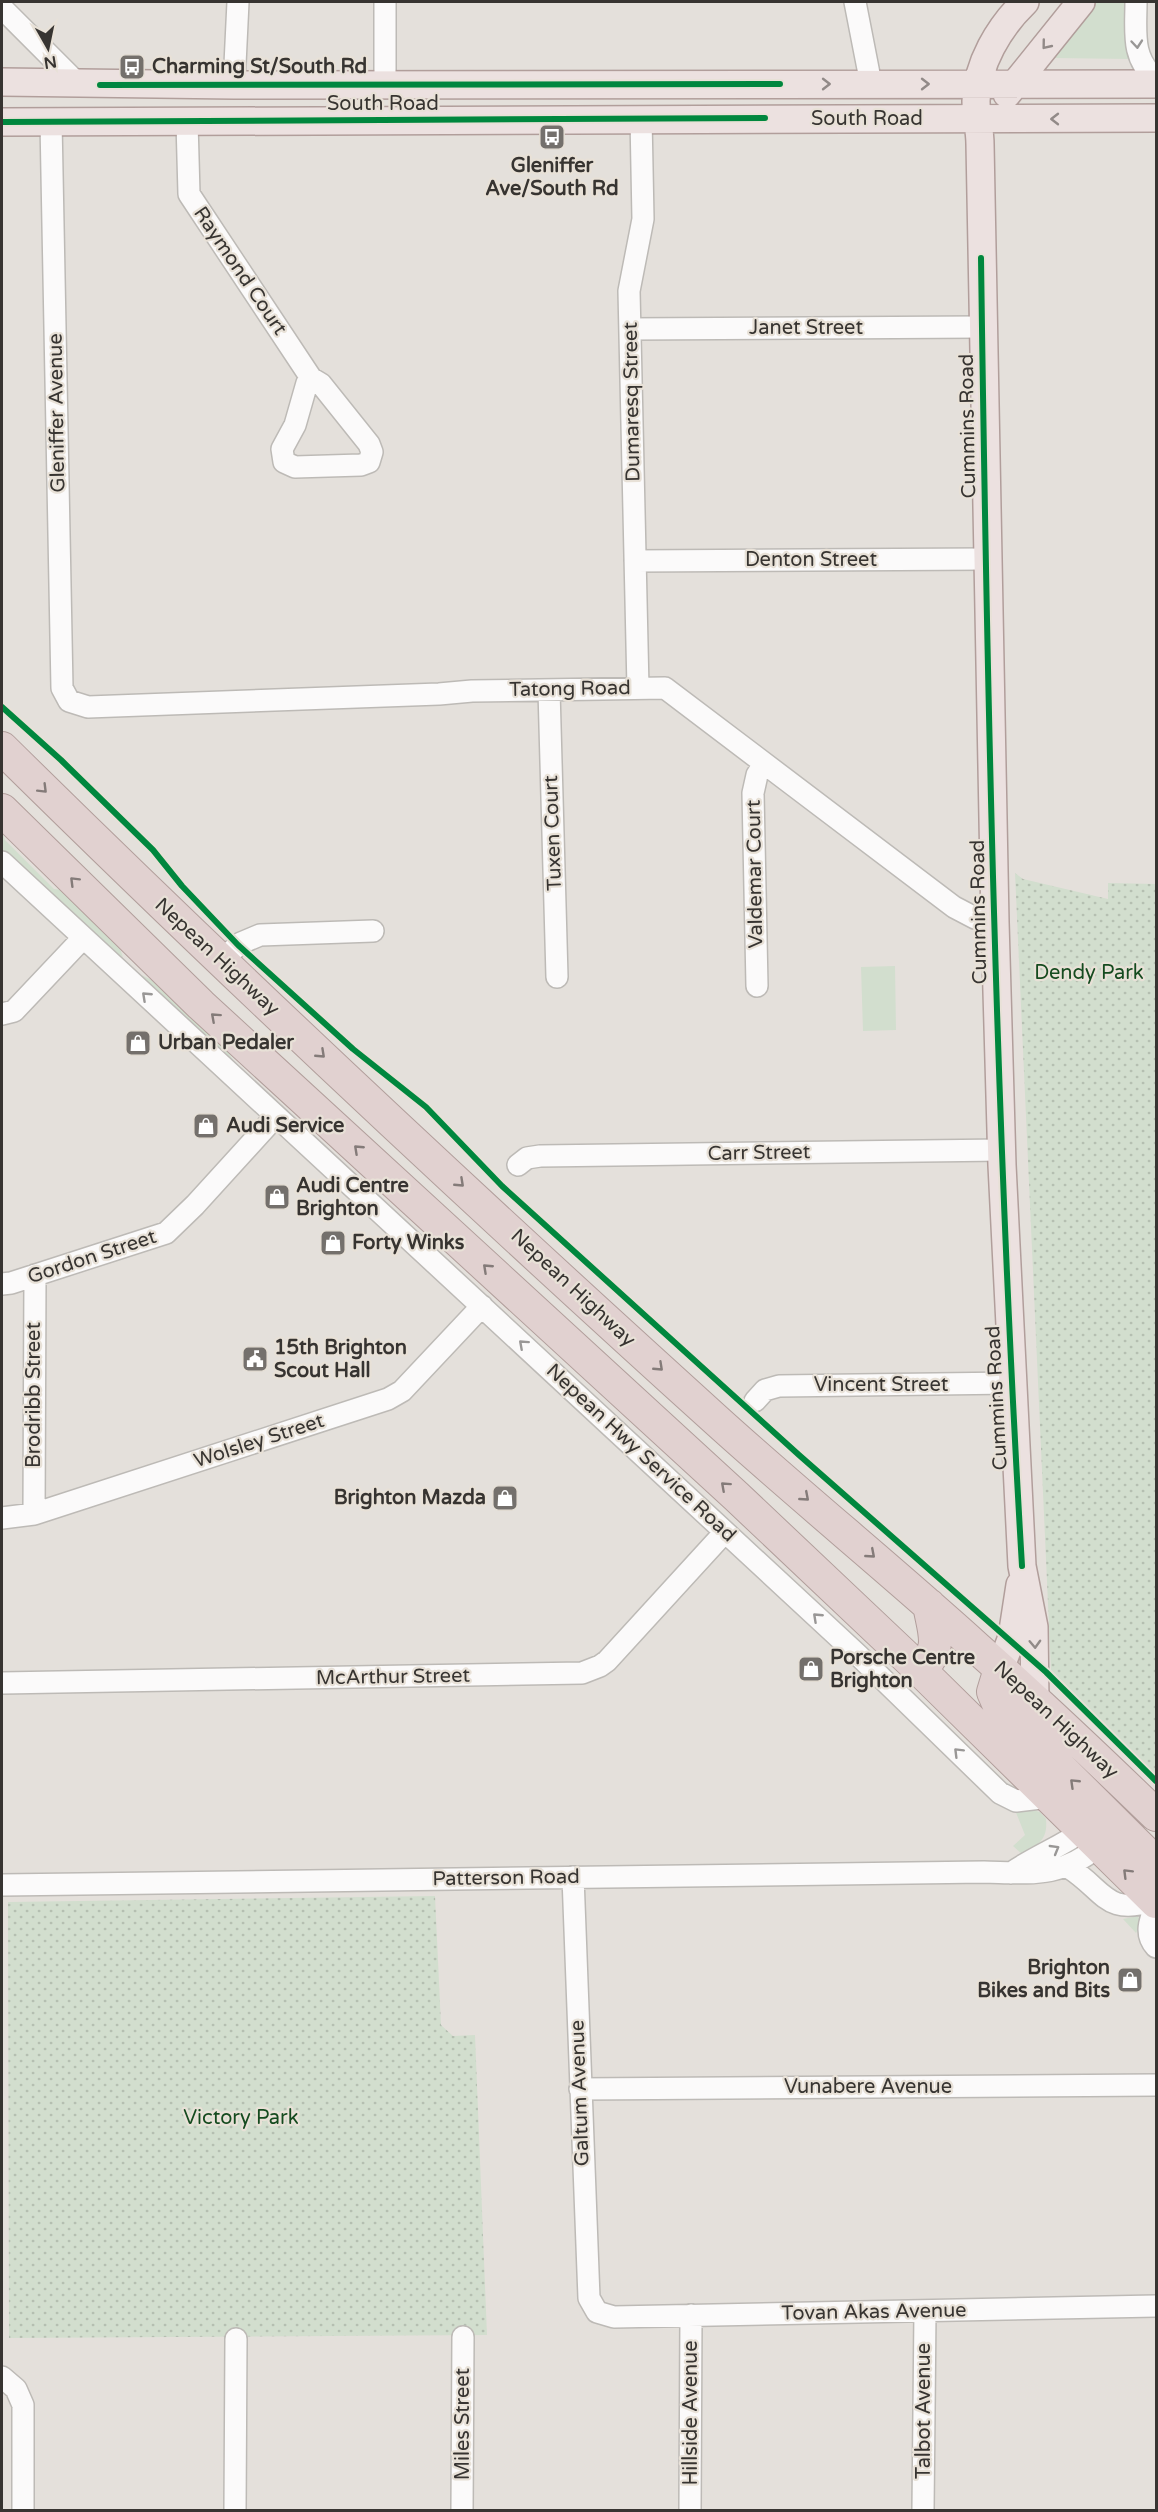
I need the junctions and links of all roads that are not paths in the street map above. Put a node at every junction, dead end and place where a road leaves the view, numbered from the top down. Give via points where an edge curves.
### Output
1 (238, 2) edge
2 (385, 2) edge
3 (855, 2) edge
4 (1025, 2) edge
5 (1081, 2) edge
6 (1136, 2) edge
7 (2, 8) edge
8 (1156, 80) edge
9 (2, 82) edge
10 (78, 84) junction
11 (871, 84) junction
12 (978, 84) junction
13 (1015, 84) junction
14 (1120, 84) junction
15 (1156, 84) edge
16 (234, 85) junction
17 (385, 85) junction
18 (641, 118) junction
19 (1156, 118) edge
20 (1120, 119) junction
21 (384, 121) junction
22 (2, 122) edge
23 (51, 122) junction
24 (187, 122) junction
25 (982, 125) junction
26 (982, 327) junction
27 (630, 329) junction
28 (311, 378) junction
29 (987, 560) junction
30 (635, 561) junction
31 (638, 688) junction
32 (549, 690) junction
33 (69, 701) joint
34 (2, 748) edge
35 (764, 764) junction
36 (2, 810) edge
37 (2, 862) edge
38 (995, 922) junction
39 (373, 931) dead end
40 (84, 938) junction
41 (105, 957) junction
42 (220, 961) junction
43 (168, 972) junction
44 (557, 977) dead end
45 (757, 986) dead end
46 (2, 1014) edge
47 (240, 1040) junction
48 (250, 1093) junction
49 (276, 1116) junction
50 (1002, 1150) junction
51 (518, 1165) dead end
52 (492, 1214) junction
53 (463, 1245) junction
54 (423, 1251) junction
55 (35, 1275) junction
56 (2, 1284) edge
57 (482, 1306) junction
58 (546, 1322) junction
59 (566, 1383) junction
60 (1013, 1383) junction
61 (755, 1401) dead end
62 (34, 1515) junction
63 (2, 1518) edge
64 (725, 1532) junction
65 (1022, 1566) junction
66 (929, 1605) junction
67 (859, 1656) junction
68 (1000, 1669) junction
69 (920, 1670) junction
70 (2, 1683) edge
71 (1035, 1701) junction
72 (1049, 1797) junction
73 (1150, 1809) edge
74 (1102, 1830) junction
75 (1156, 1863) edge
76 (1068, 1867) junction
77 (1011, 1873) junction
78 (573, 1877) junction
79 (2, 1885) edge
80 (1156, 1902) edge
81 (1156, 1947) edge
82 (1156, 2085) edge
83 (580, 2089) junction
84 (1156, 2306) edge
85 (593, 2308) joint
86 (925, 2312) junction
87 (691, 2315) junction
88 (463, 2337) dead end
89 (236, 2339) dead end
90 (2, 2377) edge
91 (23, 2511) edge
92 (235, 2511) edge
93 (462, 2511) edge
94 (690, 2511) edge
95 (923, 2511) edge

1 - 16 street
2 - 17 street
3 - 11 street
4 - 12 main road via 997,37
5 -> 13 main road
6 -> 8 street via 1139,58
7 - 10 street
9 - 10 main road, South Road
10 - 16 main road, South Road
11 -> 12 main road, South Road
17 -> 11 main road, South Road
12 - 13 main road, South Road
12 - 25 main road, Cummins Road
13 - 14 main road, South Road
13 - 25 main road
14 - 15 main road, South Road
14 - 20 main road
16 - 17 main road, South Road
17 - 21 main road
18 - 21 main road, South Road
18 - 25 main road, South Road
18 - 27 street, Dumaresq Street via 643,219 630,277
19 - 20 main road, South Road
20 -> 25 main road, South Road
21 - 24 main road, South Road
22 - 23 main road, South Road
23 - 24 main road, South Road
23 - 33 street, Gleniffer Avenue via 62,688
24 - 28 street, Raymond Court via 189,194
25 - 26 main road, Cummins Road
26 - 27 street, Janet Street
26 - 29 main road, Cummins Road
27 - 30 street, Dumaresq Street
28 - 28 street, Raymond Court via 321,384 369,444 369,462 295,467 284,462 282,449
29 - 30 street, Denton Street
29 - 38 main road, Cummins Road
30 - 31 street, Dumaresq Street
31 - 32 street, Tatong Road
31 - 35 street, Tatong Road via 669,690
32 - 33 street, Tatong Road via 88,707
32 - 44 street, Tuxen Court
34 -> 42 highway, Nepean Highway
35 - 38 street, Tatong Road via 954,907 975,918
35 - 45 street, Valdemar Court via 753,793
43 -> 36 highway
37 - 40 street, Nepean Hwy Service Road
38 - 50 main road, Cummins Road
39 - 42 street via 260,935 241,943
40 - 41 street, Nepean Hwy Service Road
40 - 46 street via 14,1011
41 - 43 street, Nepean Hwy Service Road
48 -> 41 street, Nepean Hwy Service Road
42 -> 52 highway, Nepean Highway
47 -> 43 highway
47 - 48 street
53 -> 47 highway
48 - 49 street, Nepean Hwy Service Road
49 - 54 street, Nepean Hwy Service Road
49 - 55 street, Gordon Street via 166,1233
50 - 51 street, Carr Street via 540,1156 527,1158
50 - 60 main road, Cummins Road
52 - 53 highway
52 -> 66 highway, Nepean Highway via 718,1421
53 - 54 street
58 -> 53 highway
54 - 57 street, Nepean Hwy Service Road
55 - 56 street, Gordon Street
55 - 62 street, Brodribb Street
59 -> 57 street, Nepean Hwy Service Road
57 - 62 street, Wolsley Street via 402,1391 388,1400
58 - 59 street
69 -> 58 highway
59 - 64 street, Nepean Hwy Service Road
60 - 61 street, Vincent Street via 779,1386 765,1390
60 - 65 main road, Cummins Road
62 - 63 street, Wolsley Street
67 -> 64 street, Nepean Hwy Service Road
64 - 70 street, McArthur Street via 608,1661 582,1673
65 - 68 main road, Cummins Road via 1014,1628
65 -> 71 main road, Cummins Road via 1034,1627
66 - 68 highway, Nepean Highway
66 - 69 highway via 936,1647 931,1660
67 - 69 street, Nepean Hwy Service Road via 880,1665
72 -> 67 street, Nepean Hwy Service Road via 1016,1801 1004,1797
68 - 71 highway, Nepean Highway
74 -> 68 highway via 1000,1708 993,1692
69 - 72 highway
71 - 73 highway, Nepean Highway
72 - 74 highway
73 - 74 highway
74 - 75 highway
74 - 76 street, Patterson Road
77 -> 74 street via 1024,1863
80 -> 74 highway
76 - 77 street, Patterson Road via 1040,1874
76 - 80 street via 1118,1905 1132,1907
77 - 78 street, Patterson Road
78 - 79 street, Patterson Road
78 - 83 street, Galtum Avenue
80 - 81 street via 1149,1929
82 - 83 street, Vunabere Avenue
83 - 85 street, Galtum Avenue via 589,2298
84 - 86 street, Tovan Akas Avenue
85 - 87 street, Tovan Akas Avenue via 601,2315 614,2317
86 - 87 street, Tovan Akas Avenue
86 - 95 street, Talbot Avenue
87 - 94 street, Hillside Avenue
88 - 93 street, Miles Street
89 - 92 street
90 - 91 street via 16,2389 23,2406

